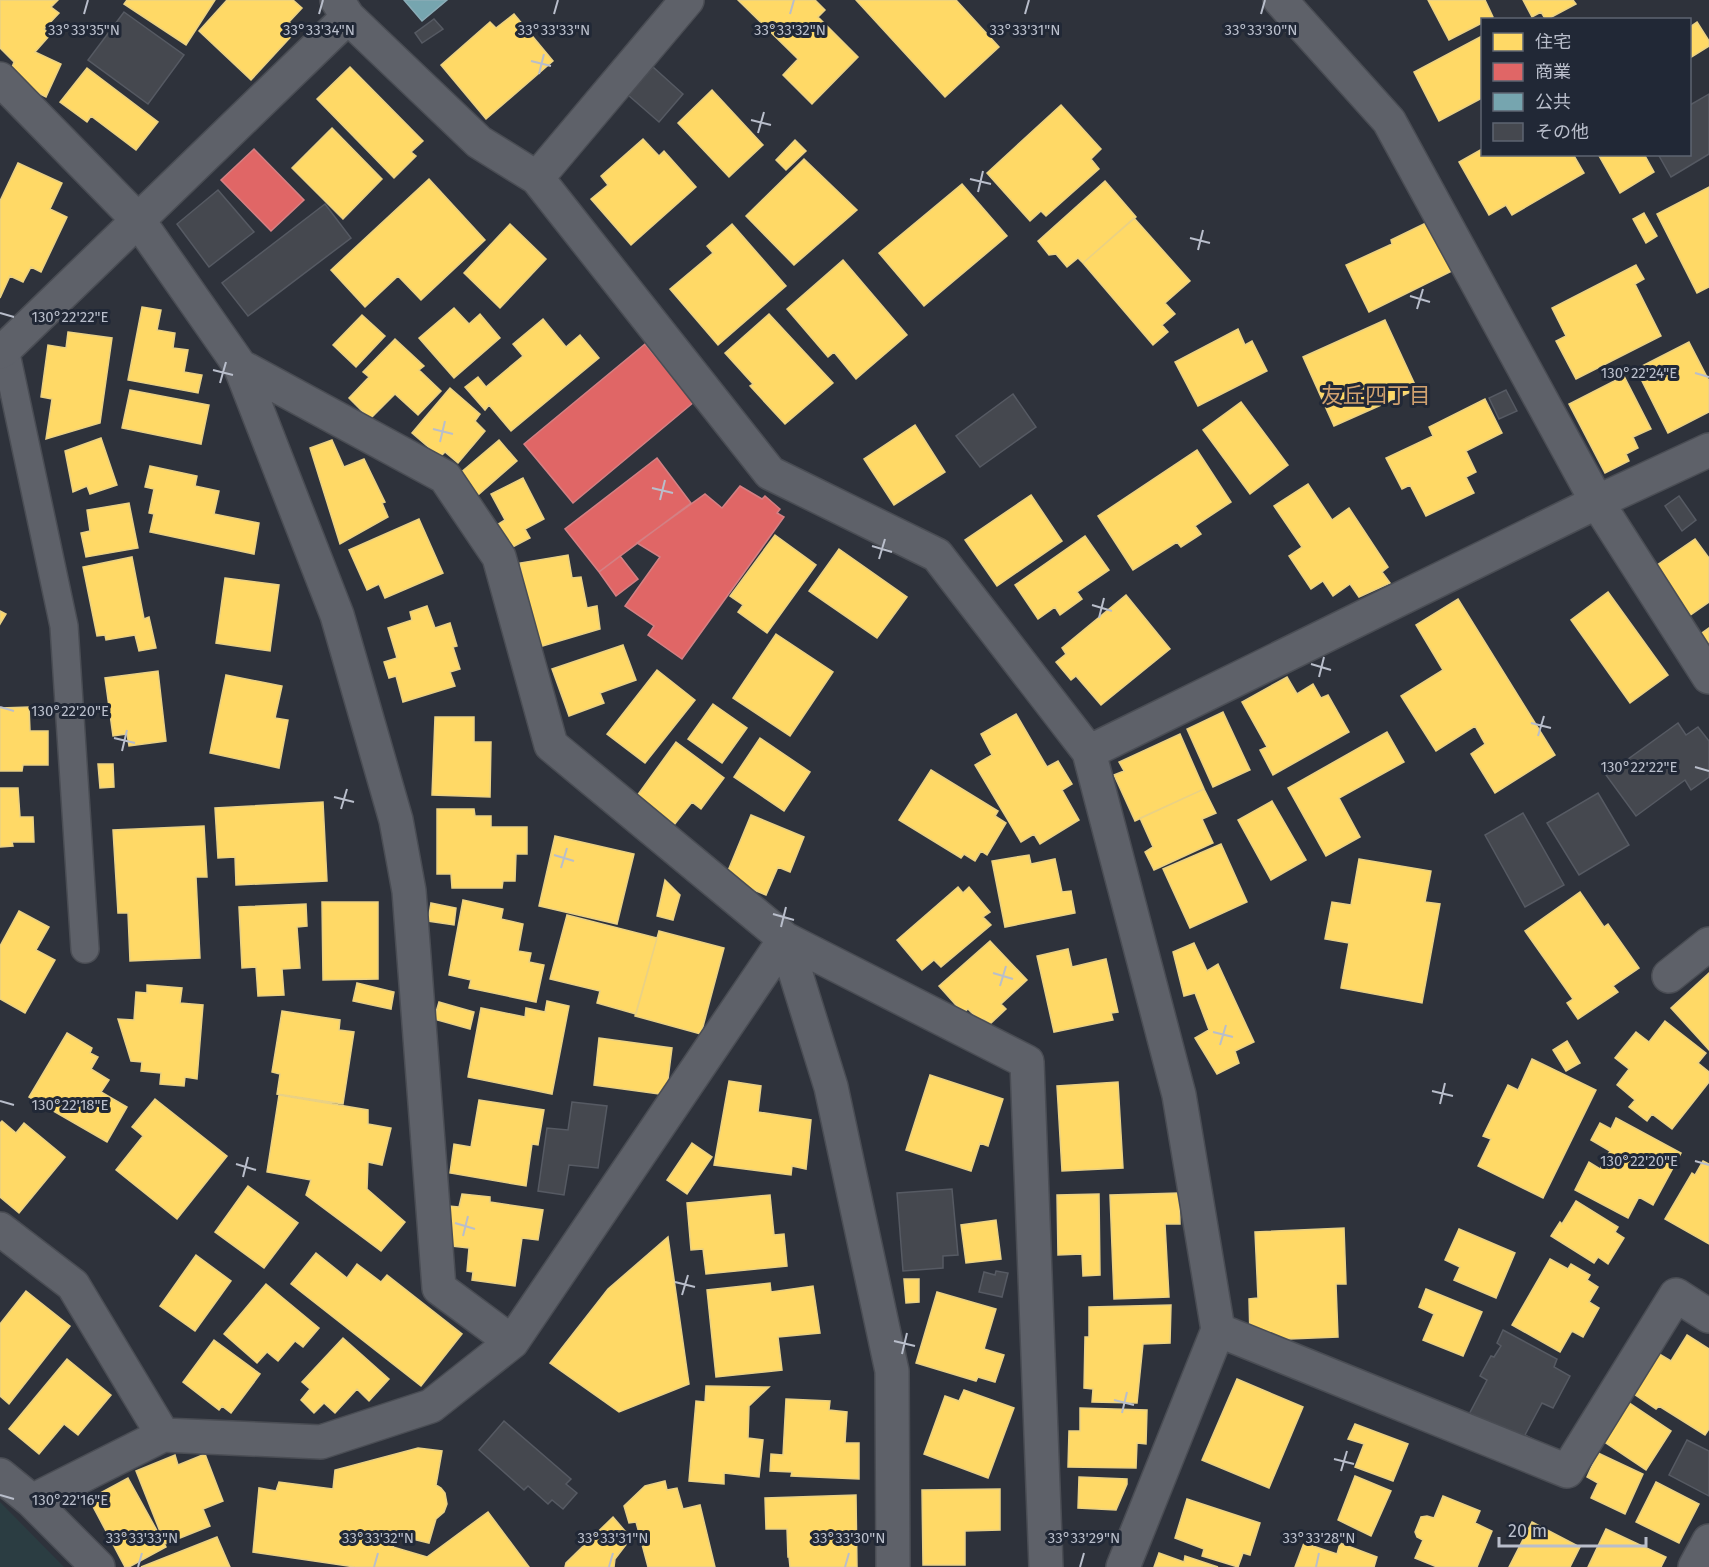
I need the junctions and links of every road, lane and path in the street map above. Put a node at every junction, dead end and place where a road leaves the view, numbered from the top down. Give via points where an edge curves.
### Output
1 (687, 0) edge
2 (1280, 0) edge
3 (342, 8) edge
4 (0, 79) edge
5 (537, 178) junction
6 (138, 220) junction
7 (3, 351) edge
8 (240, 366) junction
9 (1709, 450) edge
10 (1597, 502) junction
11 (1709, 677) edge
12 (1089, 752) junction
13 (785, 939) junction
14 (1709, 944) edge
15 (85, 949) dead end
16 (1669, 976) dead end
17 (0, 1229) edge
18 (1709, 1316) edge
19 (1218, 1330) junction
20 (512, 1342) junction
21 (163, 1435) junction
22 (0, 1475) edge
23 (32, 1501) junction
24 (1709, 1540) edge
25 (98, 1567) edge
26 (893, 1567) edge
27 (1046, 1567) edge
28 (1123, 1567) edge
29 (1695, 1567) edge

1 - 5 street
2 - 10 street via 1389,121
3 - 5 street via 479,142
3 - 6 street
4 - 6 street
5 - 12 street via 770,473 937,555
6 - 7 street
6 - 8 street
7 - 15 lane via 64,626
8 - 13 street via 445,477 499,557 551,745
8 - 20 street via 337,615 396,820 409,891 439,1288
9 - 10 street
10 - 11 street
10 - 12 street
12 - 19 street via 1179,1095
13 - 20 street
13 - 26 street via 831,1087 892,1371
13 - 27 street via 1027,1062
14 - 16 street
17 - 21 street via 73,1285
18 - 19 street via 1676,1295 1567,1471
19 - 28 street
20 - 21 street via 430,1406 321,1442
21 - 23 street
22 - 23 street
23 - 25 street
24 - 29 street

